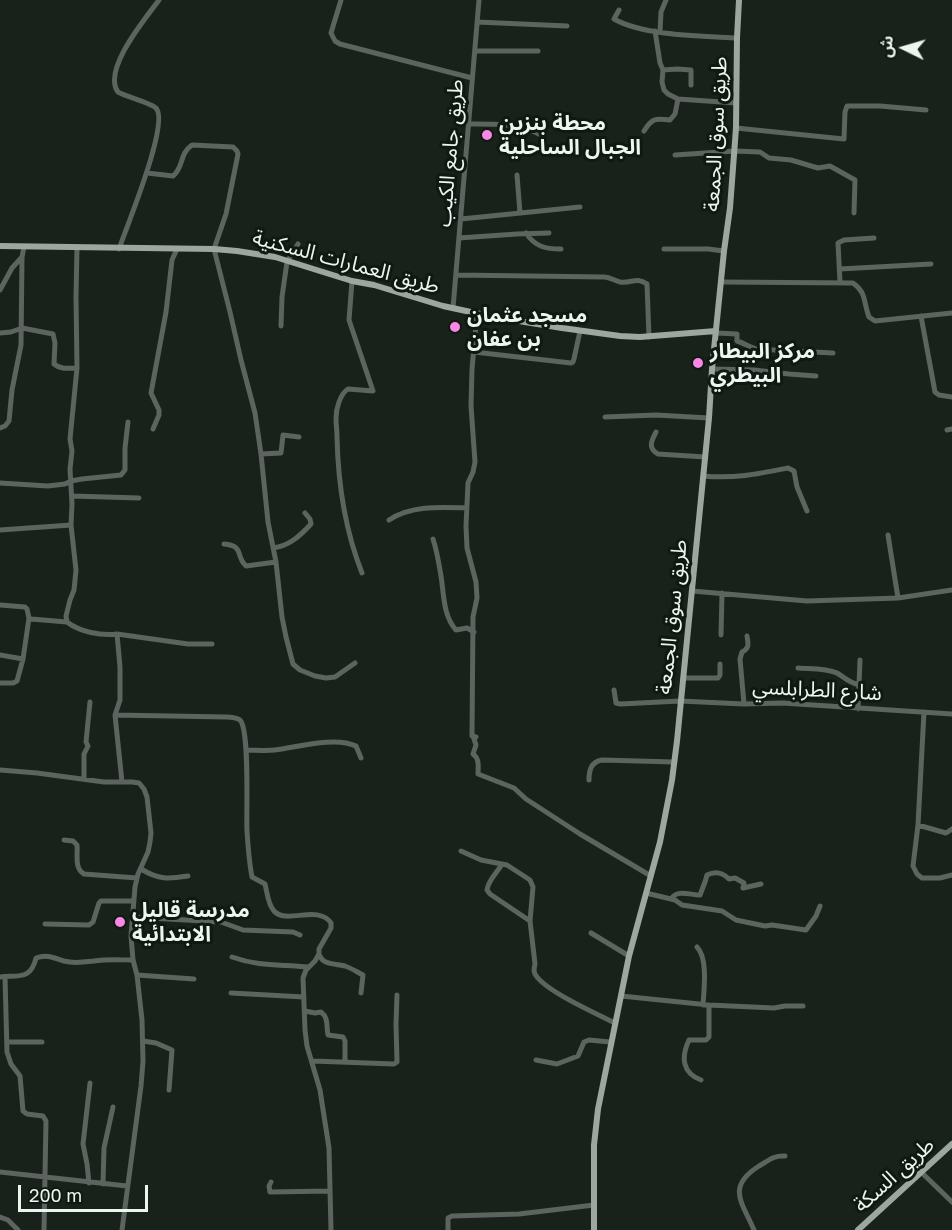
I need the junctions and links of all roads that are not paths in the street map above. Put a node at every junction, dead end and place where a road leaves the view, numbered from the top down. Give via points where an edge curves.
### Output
1 (159, 0) edge
2 (341, 0) edge
3 (479, 0) edge
4 (666, 0) edge
5 (739, 0) edge
6 (619, 10) dead end
7 (477, 22) junction
8 (567, 26) dead end
9 (658, 31) junction
10 (737, 38) junction
11 (475, 51) junction
12 (538, 51) dead end
13 (663, 70) junction
14 (472, 78) junction
15 (691, 85) dead end
16 (678, 99) junction
17 (736, 103) junction
18 (926, 110) dead end
19 (468, 124) junction
20 (736, 128) junction
21 (644, 130) dead end
22 (541, 135) dead end
23 (735, 152) junction
24 (675, 155) dead end
25 (147, 173) junction
26 (517, 175) dead end
27 (580, 207) dead end
28 (519, 213) junction
29 (854, 213) dead end
30 (461, 219) junction
31 (526, 233) junction
32 (549, 233) dead end
33 (459, 238) junction
34 (874, 238) dead end
35 (298, 244) dead end
36 (0, 246) edge
37 (24, 247) junction
38 (77, 248) junction
39 (119, 249) junction
40 (177, 249) junction
41 (214, 249) junction
42 (561, 249) dead end
43 (664, 249) dead end
44 (724, 250) junction
45 (22, 257) junction
46 (287, 262) junction
47 (931, 264) dead end
48 (840, 269) junction
49 (456, 275) junction
50 (352, 281) junction
51 (721, 282) junction
52 (840, 282) junction
53 (0, 290) edge
54 (453, 308) junction
55 (477, 313) junction
56 (952, 314) edge
57 (921, 316) junction
58 (281, 326) dead end
59 (22, 328) junction
60 (580, 331) junction
61 (716, 332) junction
62 (0, 333) edge
63 (649, 337) junction
64 (474, 352) junction
65 (833, 353) dead end
66 (77, 368) junction
67 (712, 369) junction
68 (816, 376) dead end
69 (952, 397) edge
70 (605, 417) dead end
71 (709, 418) junction
72 (128, 422) dead end
73 (0, 428) edge
74 (153, 429) dead end
75 (657, 432) dead end
76 (299, 437) dead end
77 (261, 454) junction
78 (705, 457) junction
79 (704, 476) junction
80 (71, 481) junction
81 (0, 483) edge
82 (72, 495) junction
83 (139, 498) dead end
84 (467, 508) junction
85 (807, 511) dead end
86 (305, 513) dead end
87 (389, 520) dead end
88 (71, 525) junction
89 (0, 530) edge
90 (888, 535) dead end
91 (433, 539) dead end
92 (224, 544) dead end
93 (273, 548) junction
94 (276, 562) junction
95 (363, 573) dead end
96 (952, 590) edge
97 (692, 591) junction
98 (722, 593) junction
99 (898, 598) junction
100 (0, 604) edge
101 (29, 618) junction
102 (67, 622) junction
103 (474, 632) junction
104 (117, 634) junction
105 (721, 635) dead end
106 (747, 636) dead end
107 (212, 644) dead end
108 (0, 655) edge
109 (23, 659) junction
110 (860, 660) dead end
111 (355, 663) dead end
112 (720, 664) dead end
113 (798, 668) dead end
114 (683, 678) junction
115 (0, 683) edge
116 (859, 685) junction
117 (614, 690) dead end
118 (680, 701) junction
119 (90, 702) dead end
120 (744, 704) junction
121 (858, 709) junction
122 (924, 712) junction
123 (952, 714) edge
124 (115, 715) junction
125 (246, 750) junction
126 (361, 758) dead end
127 (674, 762) junction
128 (0, 770) edge
129 (84, 779) junction
130 (589, 780) dead end
131 (122, 782) junction
132 (918, 825) junction
133 (952, 829) edge
134 (64, 840) dead end
135 (461, 850) dead end
136 (502, 864) junction
137 (141, 869) junction
138 (952, 874) edge
139 (188, 876) dead end
140 (651, 876) junction
141 (137, 878) junction
142 (761, 884) dead end
143 (646, 893) junction
144 (671, 899) junction
145 (133, 901) junction
146 (820, 906) dead end
147 (133, 917) junction
148 (530, 921) junction
149 (45, 924) dead end
150 (591, 933) dead end
151 (300, 935) dead end
152 (697, 947) dead end
153 (319, 954) junction
154 (629, 956) junction
155 (232, 957) dead end
156 (133, 960) junction
157 (309, 967) junction
158 (137, 975) junction
159 (2, 977) edge
160 (194, 979) dead end
161 (231, 993) dead end
162 (361, 993) dead end
163 (397, 996) dead end
164 (621, 996) junction
165 (304, 997) junction
166 (706, 1005) junction
167 (803, 1006) dead end
168 (305, 1011) junction
169 (615, 1023) junction
170 (142, 1041) junction
171 (7, 1042) junction
172 (42, 1042) dead end
173 (610, 1042) junction
174 (536, 1060) dead end
175 (313, 1061) junction
176 (345, 1062) junction
177 (701, 1080) dead end
178 (90, 1083) dead end
179 (169, 1090) dead end
180 (113, 1107) dead end
181 (952, 1144) edge
182 (785, 1156) dead end
183 (0, 1172) edge
184 (921, 1172) junction
185 (44, 1178) junction
186 (271, 1182) dead end
187 (89, 1183) junction
188 (103, 1184) junction
189 (127, 1186) junction
190 (329, 1191) junction
191 (952, 1202) edge
192 (594, 1205) junction
193 (0, 1217) edge
194 (18, 1230) edge
195 (44, 1230) edge
196 (122, 1230) edge
197 (330, 1230) edge
198 (448, 1230) edge
199 (594, 1230) edge
200 (754, 1230) edge
201 (858, 1230) edge

1 - 25 street via 125,49 114,75 118,92 154,106 159,114
2 - 14 street via 331,33 340,44
3 - 7 street, طريق جامع الكيب
4 - 9 street
5 - 10 main road, طريق سوق الجمعة
6 - 9 street via 614,19
7 - 8 street
7 - 11 street, طريق جامع الكيب
9 - 10 street
9 - 13 street
10 - 17 main road, طريق سوق الجمعة
11 - 12 street
11 - 14 street, طريق جامع الكيب
13 - 15 street via 691,70
13 - 16 street via 664,90
14 - 19 street, طريق جامع الكيب
16 - 17 street
16 - 21 street via 670,120 654,119
17 - 20 main road, طريق سوق الجمعة
18 - 20 street via 847,106 844,140
19 - 22 street via 504,124
19 - 30 street, طريق جامع الكيب
20 - 23 main road, طريق سوق الجمعة
23 - 24 street
23 - 29 street via 760,152 769,158 838,170 855,180
23 - 44 main road, طريق سوق الجمعة
25 - 39 street
25 - 41 street via 174,176 183,154 192,145 232,147 237,151 226,214
26 - 28 street
27 - 28 street
28 - 30 street
30 - 33 street, طريق جامع الكيب
31 - 32 street
31 - 33 street
31 - 42 street via 537,246
33 - 49 street, طريق جامع الكيب
34 - 48 street via 838,243
35 - 46 street
36 - 37 main road, طريق العمارات السكنية
37 - 38 main road, طريق العمارات السكنية
37 - 45 street
38 - 39 main road, طريق العمارات السكنية
38 - 66 street
39 - 40 main road, طريق العمارات السكنية
40 - 41 main road, طريق العمارات السكنية
40 - 74 street via 151,393 159,410
41 - 46 main road, طريق العمارات السكنية
41 - 77 street via 255,414
43 - 44 street
44 - 51 main road, طريق سوق الجمعة
45 - 53 street
45 - 59 street
46 - 50 main road, طريق العمارات السكنية
46 - 58 street
47 - 48 street
48 - 52 street
49 - 54 street, طريق جامع الكيب
49 - 63 street via 604,277 620,282 645,282
50 - 54 main road, طريق العمارات السكنية
50 - 95 street via 349,321 373,391 344,391 336,417 337,452 344,506
51 - 52 street
51 - 61 main road, طريق سوق الجمعة
52 - 57 street via 860,288 871,320
54 - 55 main road, طريق العمارات السكنية
55 - 60 main road, طريق العمارات السكنية
55 - 64 street
56 - 57 street
57 - 69 street via 935,392
59 - 62 street
59 - 66 street via 53,334 54,364 63,369
59 - 73 street via 9,422
60 - 63 main road, طريق العمارات السكنية
60 - 64 street via 571,363
61 - 63 main road, طريق العمارات السكنية
61 - 65 street via 737,334 737,341 756,349
61 - 67 main road, طريق سوق الجمعة
64 - 84 street via 471,405 475,462 468,483
66 - 80 street via 70,439
67 - 68 street
67 - 71 main road, طريق سوق الجمعة
70 - 71 street via 656,414
71 - 78 main road, طريق سوق الجمعة
72 - 80 street via 123,473
75 - 78 street via 651,445 658,454
76 - 77 street via 283,435 281,453
77 - 93 street
78 - 79 main road, طريق سوق الجمعة
79 - 85 street via 728,478 792,469
79 - 97 main road, طريق سوق الجمعة
80 - 81 street via 48,486
80 - 82 street
82 - 83 street
82 - 88 street
84 - 87 street via 422,509
84 - 103 street via 466,541 477,598
86 - 93 street via 311,524 294,541
88 - 89 street
88 - 102 street via 76,570
90 - 99 street
91 - 103 street via 449,621 456,630 467,628
92 - 94 street via 237,548 246,566
93 - 94 street
94 - 111 street via 282,617 293,664 326,678 335,677
96 - 99 street
97 - 98 street
97 - 114 main road, طريق سوق الجمعة
98 - 99 street via 807,600
98 - 105 street
100 - 101 street via 25,606
101 - 102 street
101 - 109 street
102 - 104 street via 106,635
103 - 140 street via 472,736 476,737 473,754 477,757 478,774 513,788 570,828
104 - 107 street
104 - 124 street via 120,700
106 - 120 street via 748,647 740,659
108 - 109 street
109 - 115 street via 17,681
110 - 116 street
112 - 114 street via 718,678
113 - 116 street via 829,670
114 - 118 main road, طريق سوق الجمعة
116 - 121 street
117 - 118 street, شارع الطرابلسي via 616,703 620,704
118 - 120 street, شارع الطرابلسي
118 - 127 main road, طريق سوق الجمعة
119 - 129 street
120 - 121 street, شارع الطرابلسي
121 - 122 street, شارع الطرابلسي
122 - 123 street, شارع الطرابلسي
122 - 132 street
124 - 125 street via 236,718 241,722
124 - 131 street
125 - 126 street via 339,742 356,746
125 - 153 street via 252,877 266,884 274,912 291,916 315,914 329,920 331,928
127 - 130 street via 602,760 591,767
127 - 140 main road, طريق سوق الجمعة
128 - 129 street
129 - 131 street
131 - 137 street via 139,783 147,796 151,833
132 - 133 street via 946,833
132 - 138 street via 914,870 922,878
134 - 141 street via 77,845 80,872
135 - 136 street via 481,860
136 - 148 street via 512,867 533,887
136 - 148 street via 487,890
137 - 139 street via 157,878
137 - 141 street
140 - 143 main road, طريق سوق الجمعة
141 - 145 street
142 - 144 street via 743,888 744,884 735,878 713,872 707,875 700,895 677,893
143 - 144 street
143 - 154 main road, طريق سوق الجمعة
144 - 146 street via 682,905 722,911 736,920 806,930
145 - 147 street
145 - 149 street via 100,902 89,925
147 - 151 street via 221,922 243,930
147 - 156 street
148 - 169 street via 538,979
150 - 154 street
152 - 166 street via 704,964
153 - 157 street
153 - 162 street via 323,961 363,975
154 - 164 main road, طريق سوق الجمعة
155 - 157 street via 265,965
156 - 158 street
156 - 159 street via 75,963 43,956 36,958 30,973
157 - 165 street via 303,978
158 - 160 street
158 - 170 street
159 - 171 street
161 - 165 street
163 - 176 street via 397,1062
164 - 166 street
164 - 169 main road, طريق سوق الجمعة
165 - 168 street
166 - 167 street
166 - 177 street via 709,1037 688,1041 685,1056 686,1070
168 - 175 street via 306,1038
168 - 176 street via 323,1013 328,1035 343,1037
169 - 173 main road, طريق سوق الجمعة
170 - 179 street via 156,1042 172,1050
170 - 189 street via 141,1086
171 - 172 street
171 - 185 street via 9,1058 20,1076 23,1111 46,1119
173 - 174 street via 584,1042 578,1056 557,1064
173 - 192 main road, طريق سوق الجمعة via 594,1145
175 - 176 street
175 - 190 street via 329,1148
178 - 187 street via 83,1144
180 - 188 street via 104,1148
181 - 184 main road, طريق السكة
182 - 200 street via 774,1157 756,1168 740,1187 739,1200
183 - 185 street
184 - 191 street
184 - 201 main road, طريق السكة
185 - 187 street
185 - 195 street
186 - 190 street via 270,1192
187 - 188 street
188 - 189 street
189 - 196 street
190 - 197 street
192 - 198 street via 519,1214 452,1216 448,1218
192 - 199 main road, طريق سوق الجمعة
193 - 194 street

